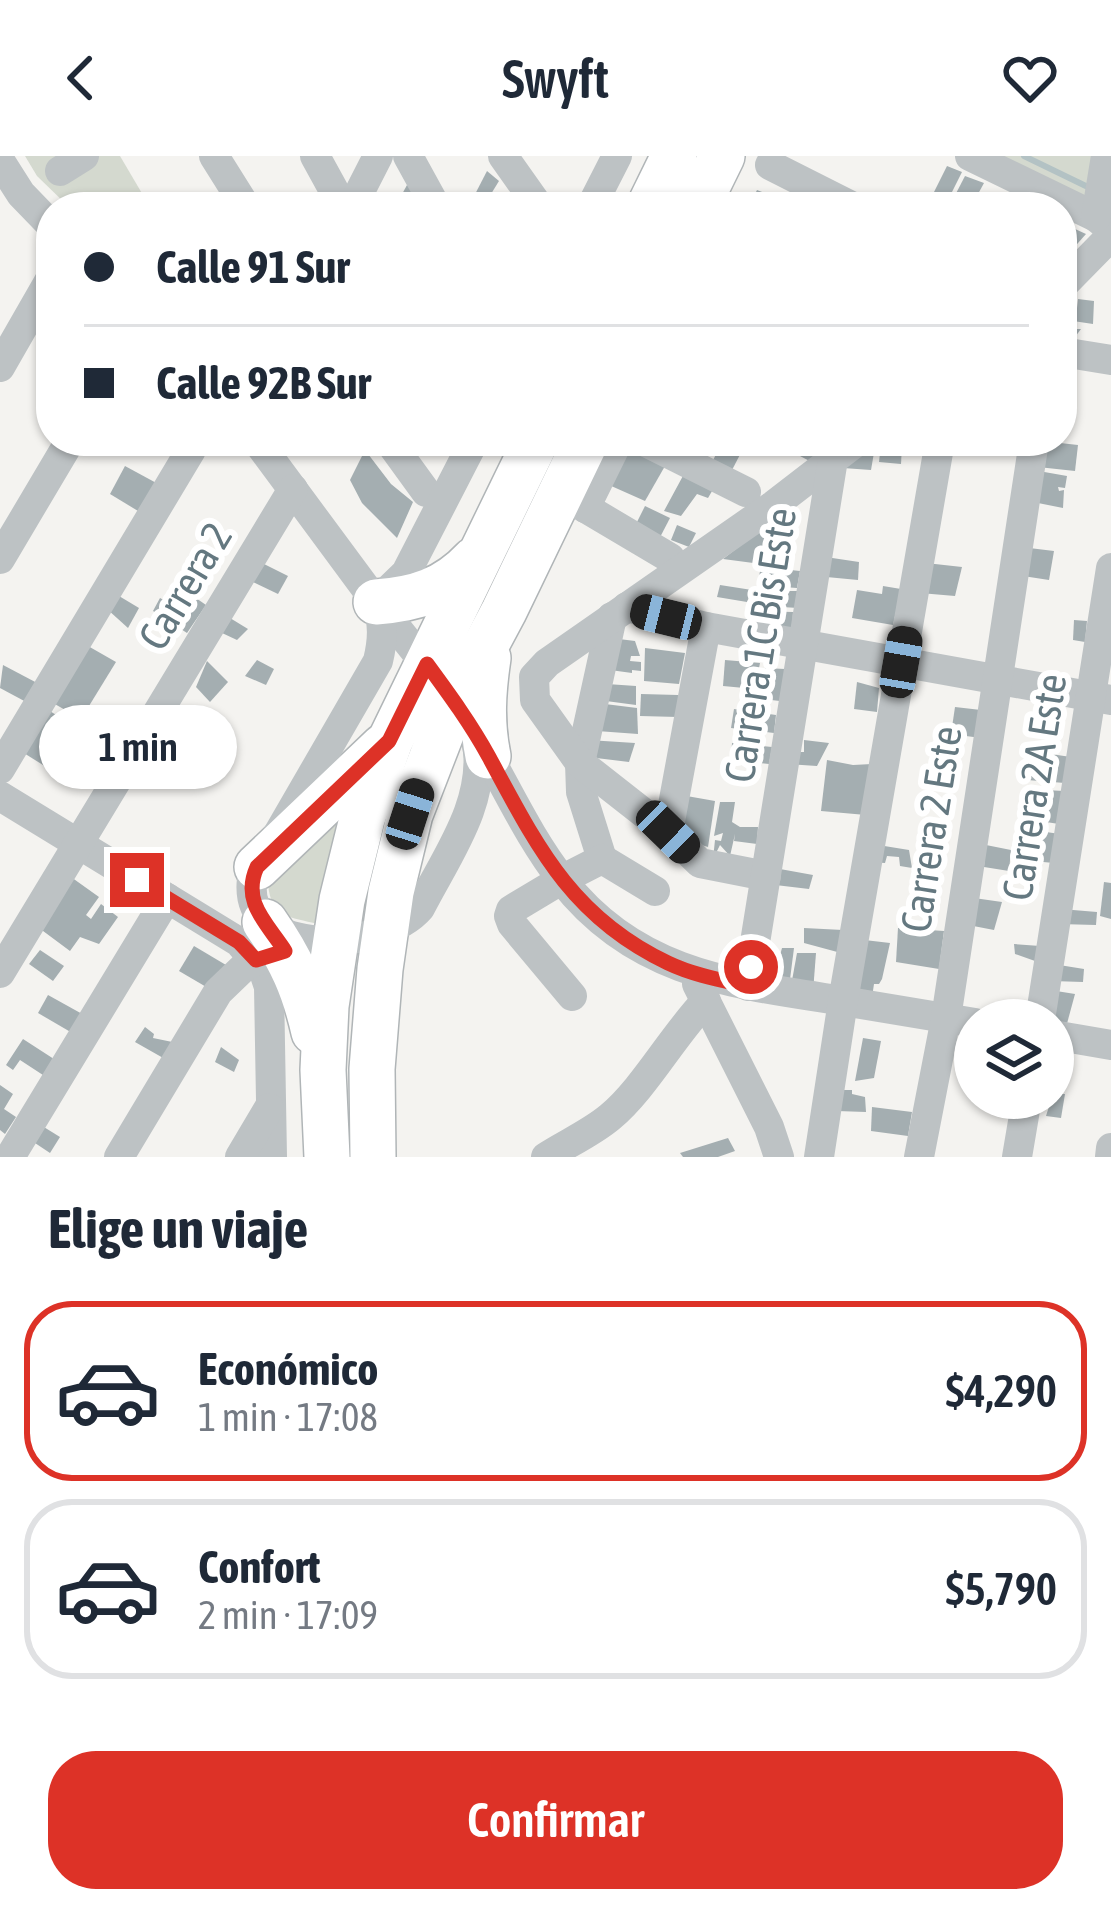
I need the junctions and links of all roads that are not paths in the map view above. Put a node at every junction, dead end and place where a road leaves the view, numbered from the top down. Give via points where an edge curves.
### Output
1 (214, 156) edge
2 (315, 156) edge
3 (378, 156) edge
4 (408, 156) edge
5 (503, 156) edge
6 (617, 156) edge
7 (674, 156) edge
8 (722, 156) edge
9 (970, 156) edge
10 (770, 165) dead end
11 (2, 170) edge
12 (237, 192) edge
13 (338, 192) edge
14 (357, 192) edge
15 (428, 192) edge
16 (528, 192) edge
17 (599, 192) edge
18 (656, 192) edge
19 (705, 192) edge
20 (823, 192) edge
21 (1103, 198) edge
22 (36, 210) edge
23 (1077, 271) edge
24 (36, 304) edge
25 (1077, 354) edge
26 (1111, 360) edge
27 (0, 367) edge
28 (61, 456) edge
29 (187, 456) edge
30 (268, 456) edge
31 (399, 456) edge
32 (465, 456) edge
33 (529, 456) edge
34 (579, 456) edge
35 (610, 456) edge
36 (675, 456) edge
37 (837, 456) edge
38 (844, 456) edge
39 (937, 456) edge
40 (1032, 456) edge
41 (293, 489) junction
42 (746, 491) dead end
43 (426, 492) dead end
44 (486, 542) junction
45 (670, 557) dead end
46 (0, 559) edge
47 (1111, 568) edge
48 (376, 602) junction
49 (504, 611) junction
50 (619, 612) junction
51 (706, 627) junction
52 (802, 644) junction
53 (901, 662) junction
54 (427, 664) junction
55 (997, 678) junction
56 (1101, 697) edge
57 (473, 731) junction
58 (389, 741) junction
59 (580, 763) junction
60 (0, 770) edge
61 (0, 796) edge
62 (524, 825) junction
63 (461, 829) junction
64 (668, 832) junction
65 (78, 844) junction
66 (602, 860) junction
67 (257, 867) junction
68 (766, 876) junction
69 (562, 880) junction
70 (655, 891) dead end
71 (166, 898) junction
72 (384, 932) junction
73 (335, 941) junction
74 (268, 944) junction
75 (0, 974) edge
76 (748, 986) junction
77 (699, 987) junction
78 (572, 996) dead end
79 (962, 999) edge
80 (1044, 999) edge
81 (843, 1001) junction
82 (954, 1019) edge
83 (1074, 1039) edge
84 (954, 1040) edge
85 (1111, 1045) edge
86 (322, 1070) junction
87 (269, 1108) junction
88 (1023, 1119) edge
89 (1111, 1148) edge
90 (10, 1157) edge
91 (119, 1157) edge
92 (240, 1157) edge
93 (272, 1157) edge
94 (326, 1157) edge
95 (374, 1157) edge
96 (546, 1157) edge
97 (779, 1157) edge
98 (819, 1157) edge
99 (919, 1157) edge
100 (1017, 1157) edge
101 (1110, 1157) edge

1 - 12 street
2 - 13 street
3 - 14 street
4 - 15 street
5 - 16 street
6 - 17 street
7 - 18 highway
8 - 19 highway
9 - 21 street
10 - 20 street
11 - 22 street
21 - 23 street via 1109,238
24 - 27 street
25 - 26 street
28 - 46 street
29 - 60 street
30 - 41 street
31 - 43 street
32 - 48 street via 406,573
33 - 44 highway
34 - 49 highway
35 - 45 street via 584,508
36 - 42 street
37 - 50 street
38 - 52 street, Carrera 1C Bis Este
39 - 53 street
40 - 55 street, Carrera 2 Este
41 - 48 street
41 - 65 street, Carrera 2
44 - 48 highway via 441,588
44 - 54 highway
47 - 56 street, Carrera 2A Este
48 - 54 street
48 - 67 street via 378,661
49 - 57 highway
49 - 57 highway via 488,657 483,731
50 - 51 street
50 - 59 street
50 - 59 street via 534,677 535,700
51 - 52 street
51 - 64 street
52 - 53 street
52 - 68 street, Carrera 1C Bis Este
53 - 55 street
53 - 81 street
54 - 57 street
54 - 58 highway
55 - 56 street
55 - 79 street, Carrera 2 Este
56 - 80 street, Carrera 2A Este
57 - 62 street
57 - 63 street via 478,784
57 - 72 highway via 422,776
58 - 67 highway
58 - 73 highway via 350,860
59 - 64 street
59 - 66 street
61 - 65 street
62 - 63 street via 492,814
62 - 69 street
63 - 72 street via 420,908
64 - 68 street via 700,863
65 - 71 street
65 - 75 street, Carrera 2
66 - 69 street
66 - 70 street
67 - 74 street via 250,890
68 - 76 street, Carrera 1C Bis Este
69 - 77 street via 620,935
69 - 78 street via 508,916
71 - 74 street via 239,942
71 - 90 street
72 - 73 street
72 - 95 highway
73 - 74 street via 291,935
73 - 86 highway
74 - 86 highway via 303,990
74 - 87 street
74 - 91 street via 218,992
76 - 77 street
76 - 81 street
77 - 96 street via 688,1019 626,1101
77 - 97 street
81 - 82 street
81 - 98 street
83 - 85 street
84 - 99 street, Carrera 2 Este
86 - 94 highway
87 - 92 street
87 - 93 street
88 - 100 street
89 - 101 street

